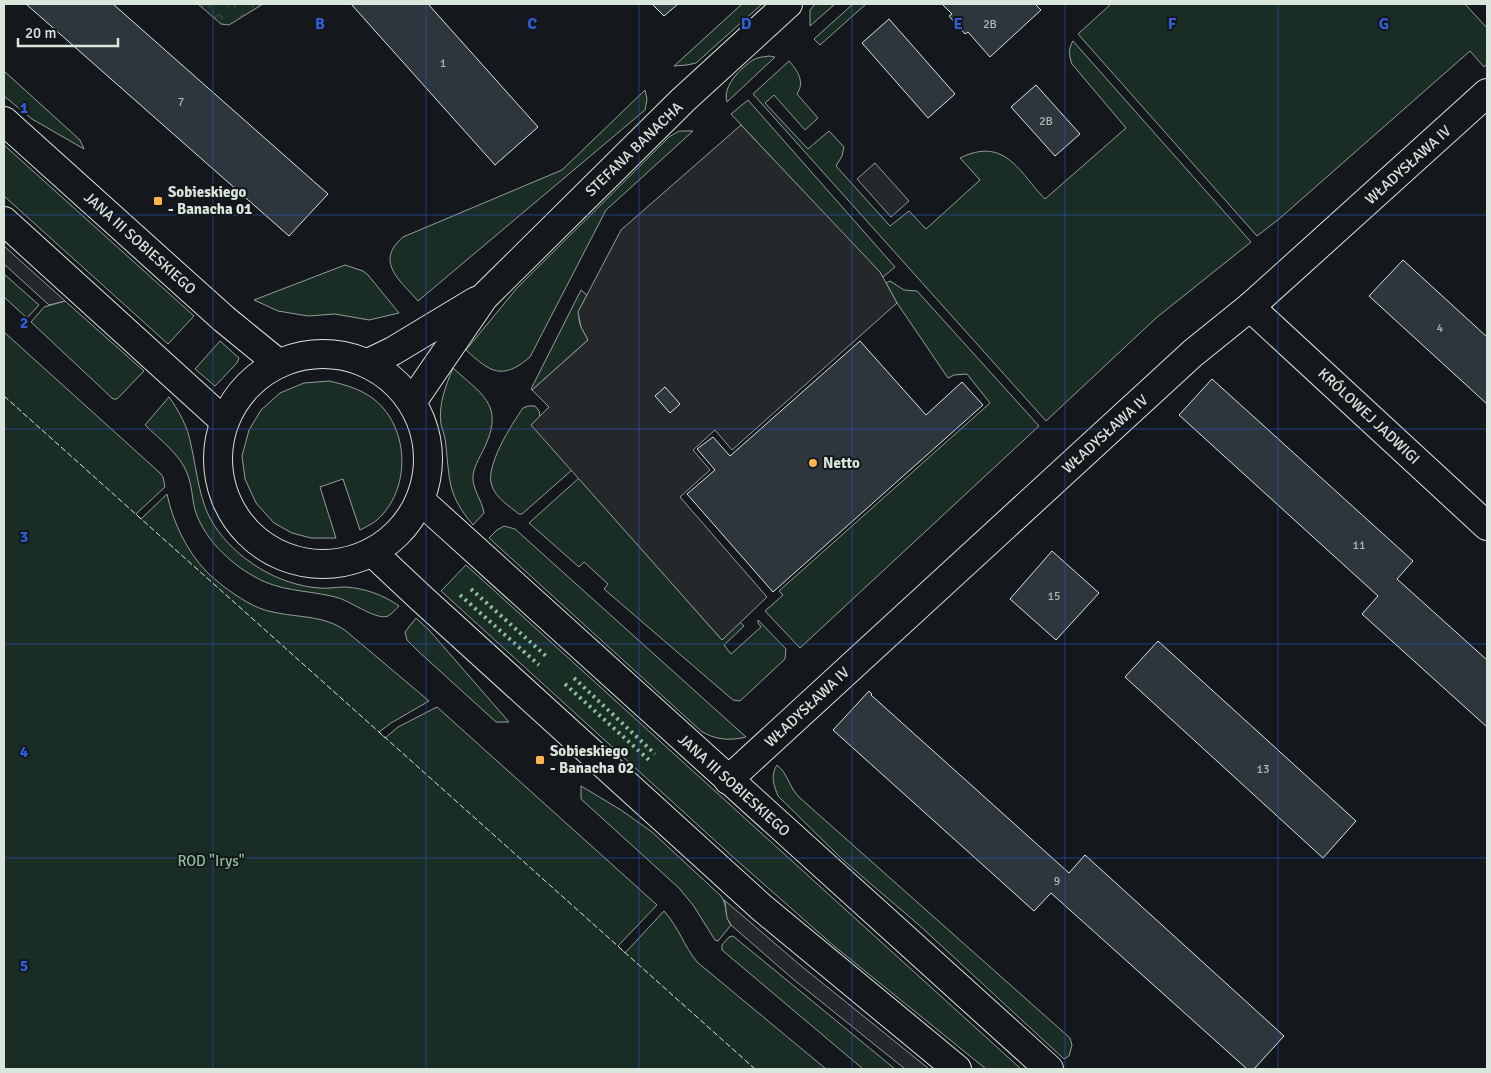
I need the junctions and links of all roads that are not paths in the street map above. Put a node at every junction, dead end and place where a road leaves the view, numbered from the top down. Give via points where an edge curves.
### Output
1 (788, 4) edge
2 (1487, 93) edge
3 (4, 121) edge
4 (4, 221) edge
5 (484, 297) junction
6 (1250, 307) junction
7 (278, 363) junction
8 (368, 363) junction
9 (412, 402) junction
10 (224, 421) junction
11 (420, 500) junction
12 (1487, 526) edge
13 (372, 552) junction
14 (728, 780) junction
15 (957, 1069) edge
16 (1049, 1069) edge

1 - 5 street, STEFANA BANACHA via 683,100
2 - 6 street, WŁADYSŁAWA IV
3 - 7 street, JANA III SOBIESKIEGO via 224,319
4 - 10 street
5 - 8 street, STEFANA BANACHA
5 - 9 street, STEFANA BANACHA
6 - 12 street, KRÓLOWEJ JADWIGI
6 - 14 street, WŁADYSŁAWA IV via 1193,353
7 - 8 street via 307,354 339,354
7 - 10 street via 255,378 236,397
8 - 9 street via 393,380
9 - 11 street via 423,425 428,450 427,475
10 - 13 street via 218,441 220,482 226,502 249,535 265,548 290,559 318,564 346,562
11 - 13 street via 408,521
11 - 14 street, JANA III SOBIESKIEGO
13 - 15 street via 760,907
14 - 16 street, JANA III SOBIESKIEGO

